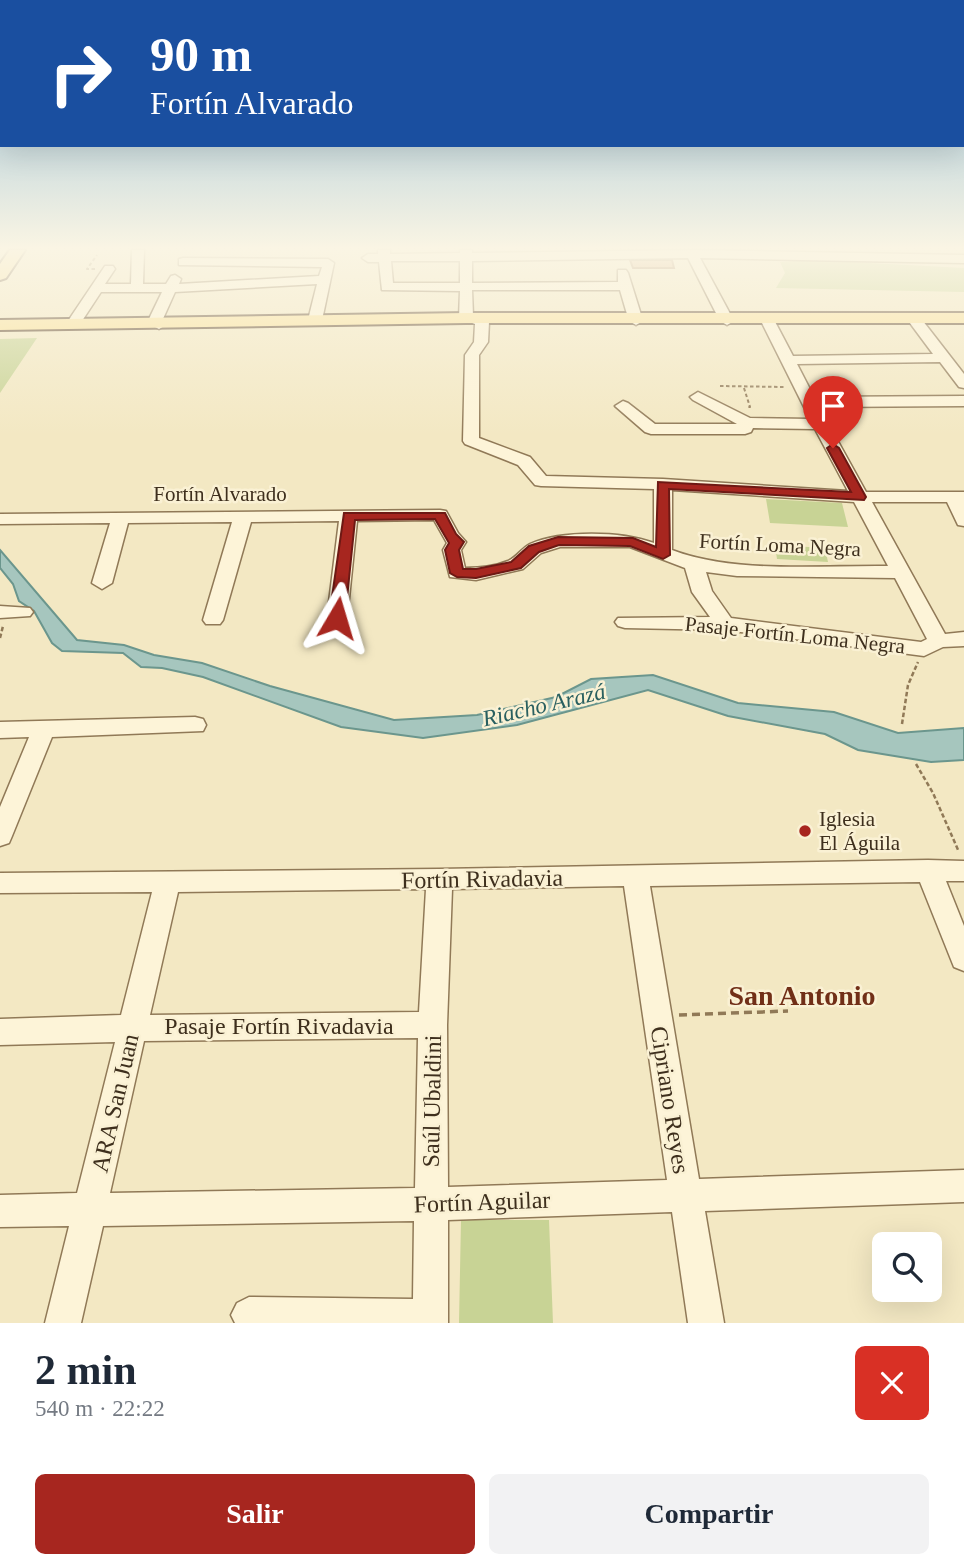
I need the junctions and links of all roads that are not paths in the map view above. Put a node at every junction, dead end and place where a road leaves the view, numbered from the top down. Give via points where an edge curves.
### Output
1 (81, 312) edge
2 (162, 312) edge
3 (316, 312) edge
4 (472, 312) edge
5 (633, 312) edge
6 (721, 312) edge
7 (635, 319) junction
8 (314, 320) junction
9 (474, 320) junction
10 (725, 320) junction
11 (767, 320) junction
12 (915, 320) junction
13 (964, 320) edge
14 (74, 324) junction
15 (157, 324) junction
16 (0, 326) edge
17 (945, 358) junction
18 (789, 360) junction
19 (964, 384) edge
20 (806, 394) junction
21 (698, 397) dead end
22 (964, 401) edge
23 (623, 406) dead end
24 (745, 423) junction
25 (820, 424) junction
26 (663, 485) junction
27 (860, 497) junction
28 (959, 497) edge
29 (349, 516) junction
30 (121, 517) junction
31 (243, 517) junction
32 (4, 518) edge
33 (964, 521) edge
34 (663, 555) junction
35 (694, 565) junction
36 (902, 572) junction
37 (457, 573) joint
38 (102, 583) dead end
39 (0, 612) edge
40 (23, 612) dead end
41 (337, 618) dead end
42 (213, 620) dead end
43 (625, 622) dead end
44 (724, 624) junction
45 (964, 639) edge
46 (931, 645) junction
47 (195, 725) dead end
48 (44, 729) junction
49 (0, 730) edge
50 (0, 836) edge
51 (961, 861) edge
52 (928, 870) junction
53 (635, 876) junction
54 (439, 879) junction
55 (0, 883) edge
56 (167, 883) junction
57 (964, 959) edge
58 (433, 1025) junction
59 (133, 1028) junction
60 (0, 1032) edge
61 (964, 1186) edge
62 (685, 1196) junction
63 (431, 1204) junction
64 (89, 1209) junction
65 (0, 1211) edge
66 (249, 1315) dead end
67 (430, 1320) edge
68 (63, 1323) edge
69 (706, 1323) edge

1 - 14 street
2 - 15 street
3 - 8 street
4 - 9 street
5 - 7 street
6 - 10 street
7 - 9 main road
7 - 10 main road
8 - 9 main road
8 - 15 main road
9 - 15 main road
9 - 26 street via 481,342 472,355 471,441 524,461 541,481
10 - 11 main road
11 - 12 main road
11 - 18 street
12 - 13 main road
12 - 17 street
14 - 15 main road
14 - 16 main road
15 - 16 main road
17 - 18 street
17 - 19 street
18 - 20 street
20 - 22 street
20 - 25 street
21 - 24 street
23 - 24 street via 651,429 745,429
24 - 25 street
25 - 27 street
26 - 27 street
26 - 34 street
27 - 28 street
27 - 36 street
28 - 33 street
29 - 31 street, Fortín Alvarado
29 - 37 street, Fortín Alvarado via 440,515 457,542 452,550
29 - 41 street
30 - 31 street, Fortín Alvarado
30 - 32 street, Fortín Alvarado
30 - 38 street
31 - 42 street
34 - 35 street, Fortín Loma Negra
34 - 37 street, Fortín Loma Negra via 633,542 558,541 534,549 516,565 476,574
35 - 36 street, Fortín Loma Negra via 737,570
35 - 44 street via 702,592
36 - 46 street
39 - 40 street
43 - 44 street, Pasaje Fortín Loma Negra
44 - 46 street, Pasaje Fortín Loma Negra
45 - 46 street, Pasaje Fortín Loma Negra
47 - 48 street
48 - 49 street
48 - 50 street
51 - 52 street, Fortín Rivadavia
52 - 53 street, Fortín Rivadavia
52 - 57 street
53 - 54 street, Fortín Rivadavia
53 - 62 street, Cipriano Reyes
54 - 56 street, Fortín Rivadavia
54 - 58 street, Saúl Ubaldini
55 - 56 street, Fortín Rivadavia
56 - 59 street, ARA San Juan
58 - 59 street, Pasaje Fortín Rivadavia
58 - 63 street, Saúl Ubaldini
59 - 60 street, Pasaje Fortín Rivadavia
59 - 64 street, ARA San Juan
61 - 62 street, Fortín Aguilar
62 - 63 street, Fortín Aguilar
62 - 69 street, Cipriano Reyes
63 - 64 street, Fortín Aguilar
63 - 67 street, Saúl Ubaldini
64 - 65 street, Fortín Aguilar
64 - 68 street, ARA San Juan
66 - 67 street

